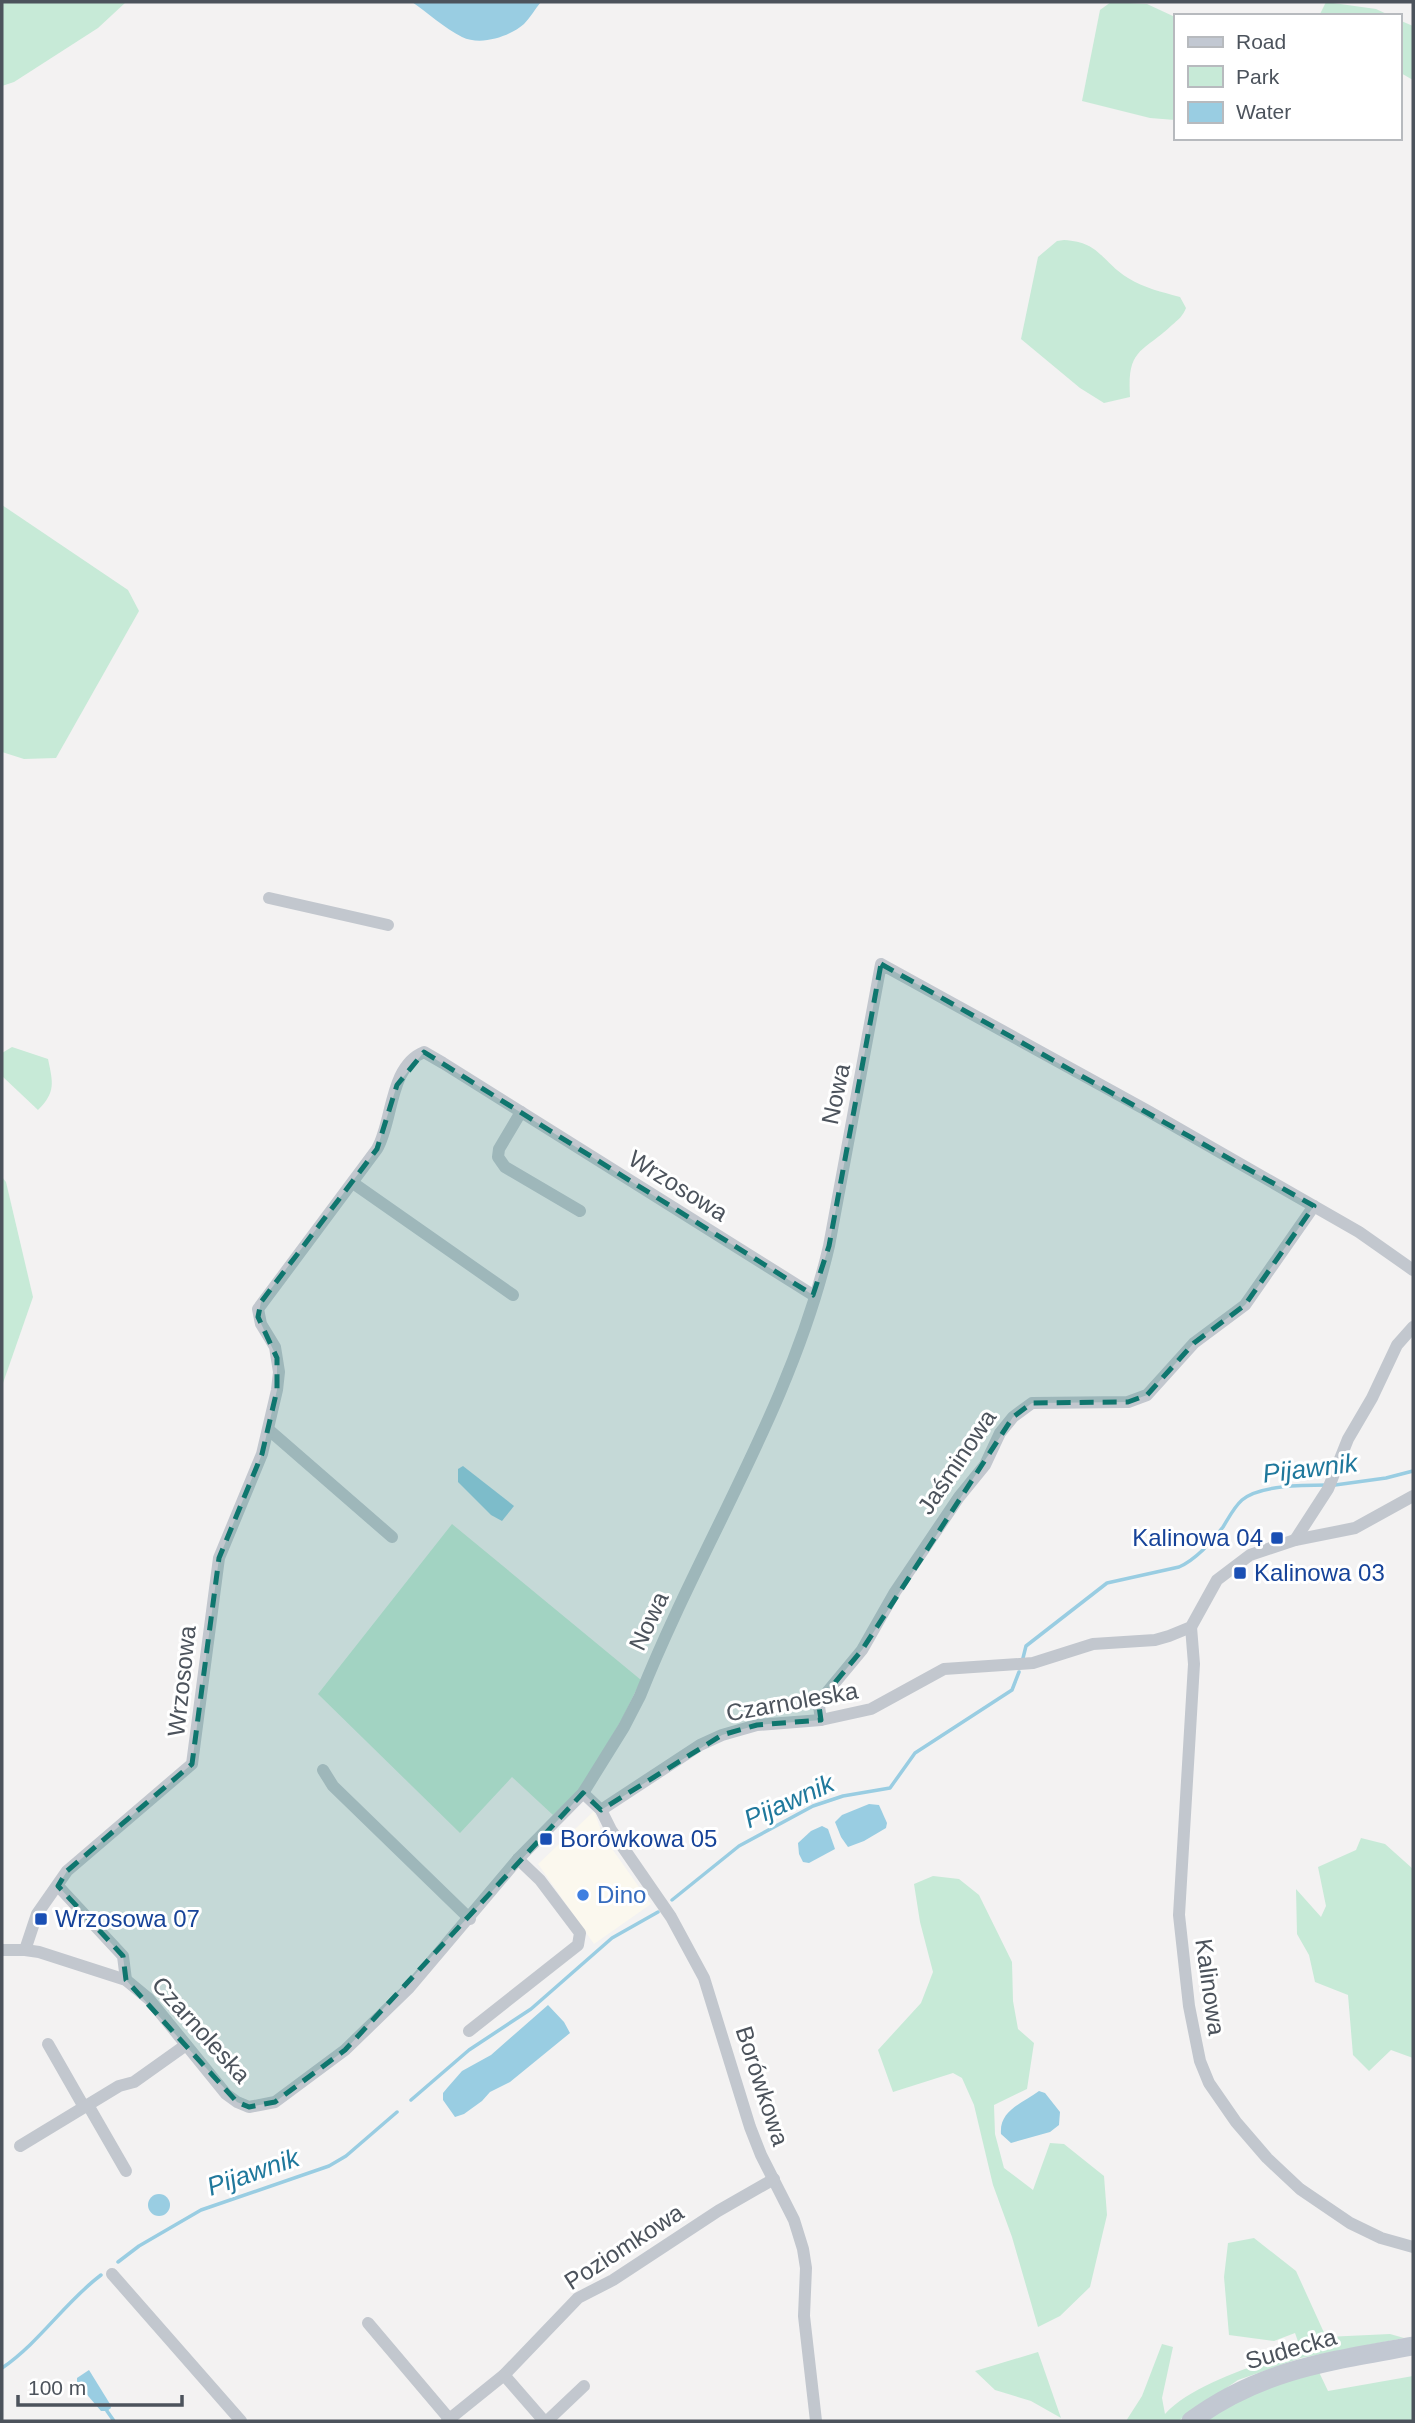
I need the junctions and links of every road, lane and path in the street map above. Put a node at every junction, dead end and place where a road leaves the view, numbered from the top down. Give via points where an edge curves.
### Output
1 (270, 898) dead end
2 (388, 925) dead end
3 (521, 1112) junction
4 (353, 1182) junction
5 (1314, 1206) junction
6 (580, 1211) dead end
7 (1413, 1270) edge
8 (513, 1295) dead end
9 (813, 1296) junction
10 (1413, 1327) edge
11 (269, 1430) junction
12 (1413, 1496) edge
13 (392, 1537) dead end
14 (1294, 1540) junction
15 (1191, 1627) junction
16 (821, 1720) junction
17 (323, 1770) dead end
18 (583, 1793) junction
19 (601, 1810) junction
20 (518, 1860) junction
21 (58, 1886) junction
22 (470, 1919) junction
23 (25, 1950) junction
24 (2, 1951) edge
25 (126, 1980) junction
26 (469, 2031) dead end
27 (48, 2044) dead end
28 (186, 2045) junction
29 (86, 2106) junction
30 (19, 2146) dead end
31 (126, 2171) dead end
32 (774, 2179) junction
33 (1413, 2247) edge
34 (112, 2274) dead end
35 (368, 2323) dead end
36 (1413, 2346) edge
37 (504, 2375) junction
38 (584, 2386) dead end
39 (241, 2421) edge
40 (449, 2421) edge
41 (545, 2421) edge
42 (816, 2421) edge
43 (1191, 2421) edge

1 - 2 street
3 - 4 street, Wrzosowa via 424,1052 419,1054 397,1085 384,1138
3 - 6 street via 498,1157 505,1167
3 - 9 street, Wrzosowa
4 - 8 street
4 - 11 street, Wrzosowa via 258,1309 275,1347 279,1372
5 - 7 street, Nowa
5 - 9 street, Nowa via 881,964 829,1246
5 - 16 street, Jaśminowa via 1245,1305 1194,1342 1147,1395 1128,1402 1032,1404 1013,1417 985,1465 895,1592 862,1650 828,1691 819,1706
9 - 18 street, Nowa via 778,1396 634,1706
10 - 14 street via 1397,1345 1348,1439 1331,1483
11 - 13 street
11 - 21 street, Wrzosowa via 219,1558 192,1764 67,1871
12 - 14 street via 1354,1528
14 - 15 street via 1250,1555 1217,1580
15 - 16 street, Czarnoleska via 1155,1640 1094,1644 1033,1663 944,1669 871,1709
15 - 33 street, Kalinowa via 1194,1664 1179,1914 1200,2061 1236,2122 1300,2189 1350,2223
16 - 19 street, Czarnoleska via 757,1725 722,1735
17 - 22 street via 333,1786
18 - 19 street, Borówkowa
18 - 20 street, Czarnoleska
19 - 32 street, Borówkowa via 671,1917 704,1978 750,2127
20 - 22 street, Czarnoleska
20 - 26 street via 540,1880 580,1933 578,1945
21 - 23 street, Wrzosowa via 37,1914
21 - 25 street via 123,1956
22 - 28 street, Czarnoleska via 409,1988 345,2050 275,2102 249,2107 237,2102
23 - 24 street, Czarnoleska
23 - 25 street, Czarnoleska
25 - 28 street, Czarnoleska via 149,1999
27 - 29 street
28 - 29 street via 134,2082
29 - 30 street
29 - 31 street
32 - 37 street, Poziomkowa via 578,2298
32 - 42 street, Borówkowa via 805,2256 804,2316
34 - 39 street
35 - 40 street
36 - 43 main road, Sudecka via 1322,2361 1281,2374 1247,2387
37 - 40 street, Poziomkowa
37 - 41 street
38 - 41 street

